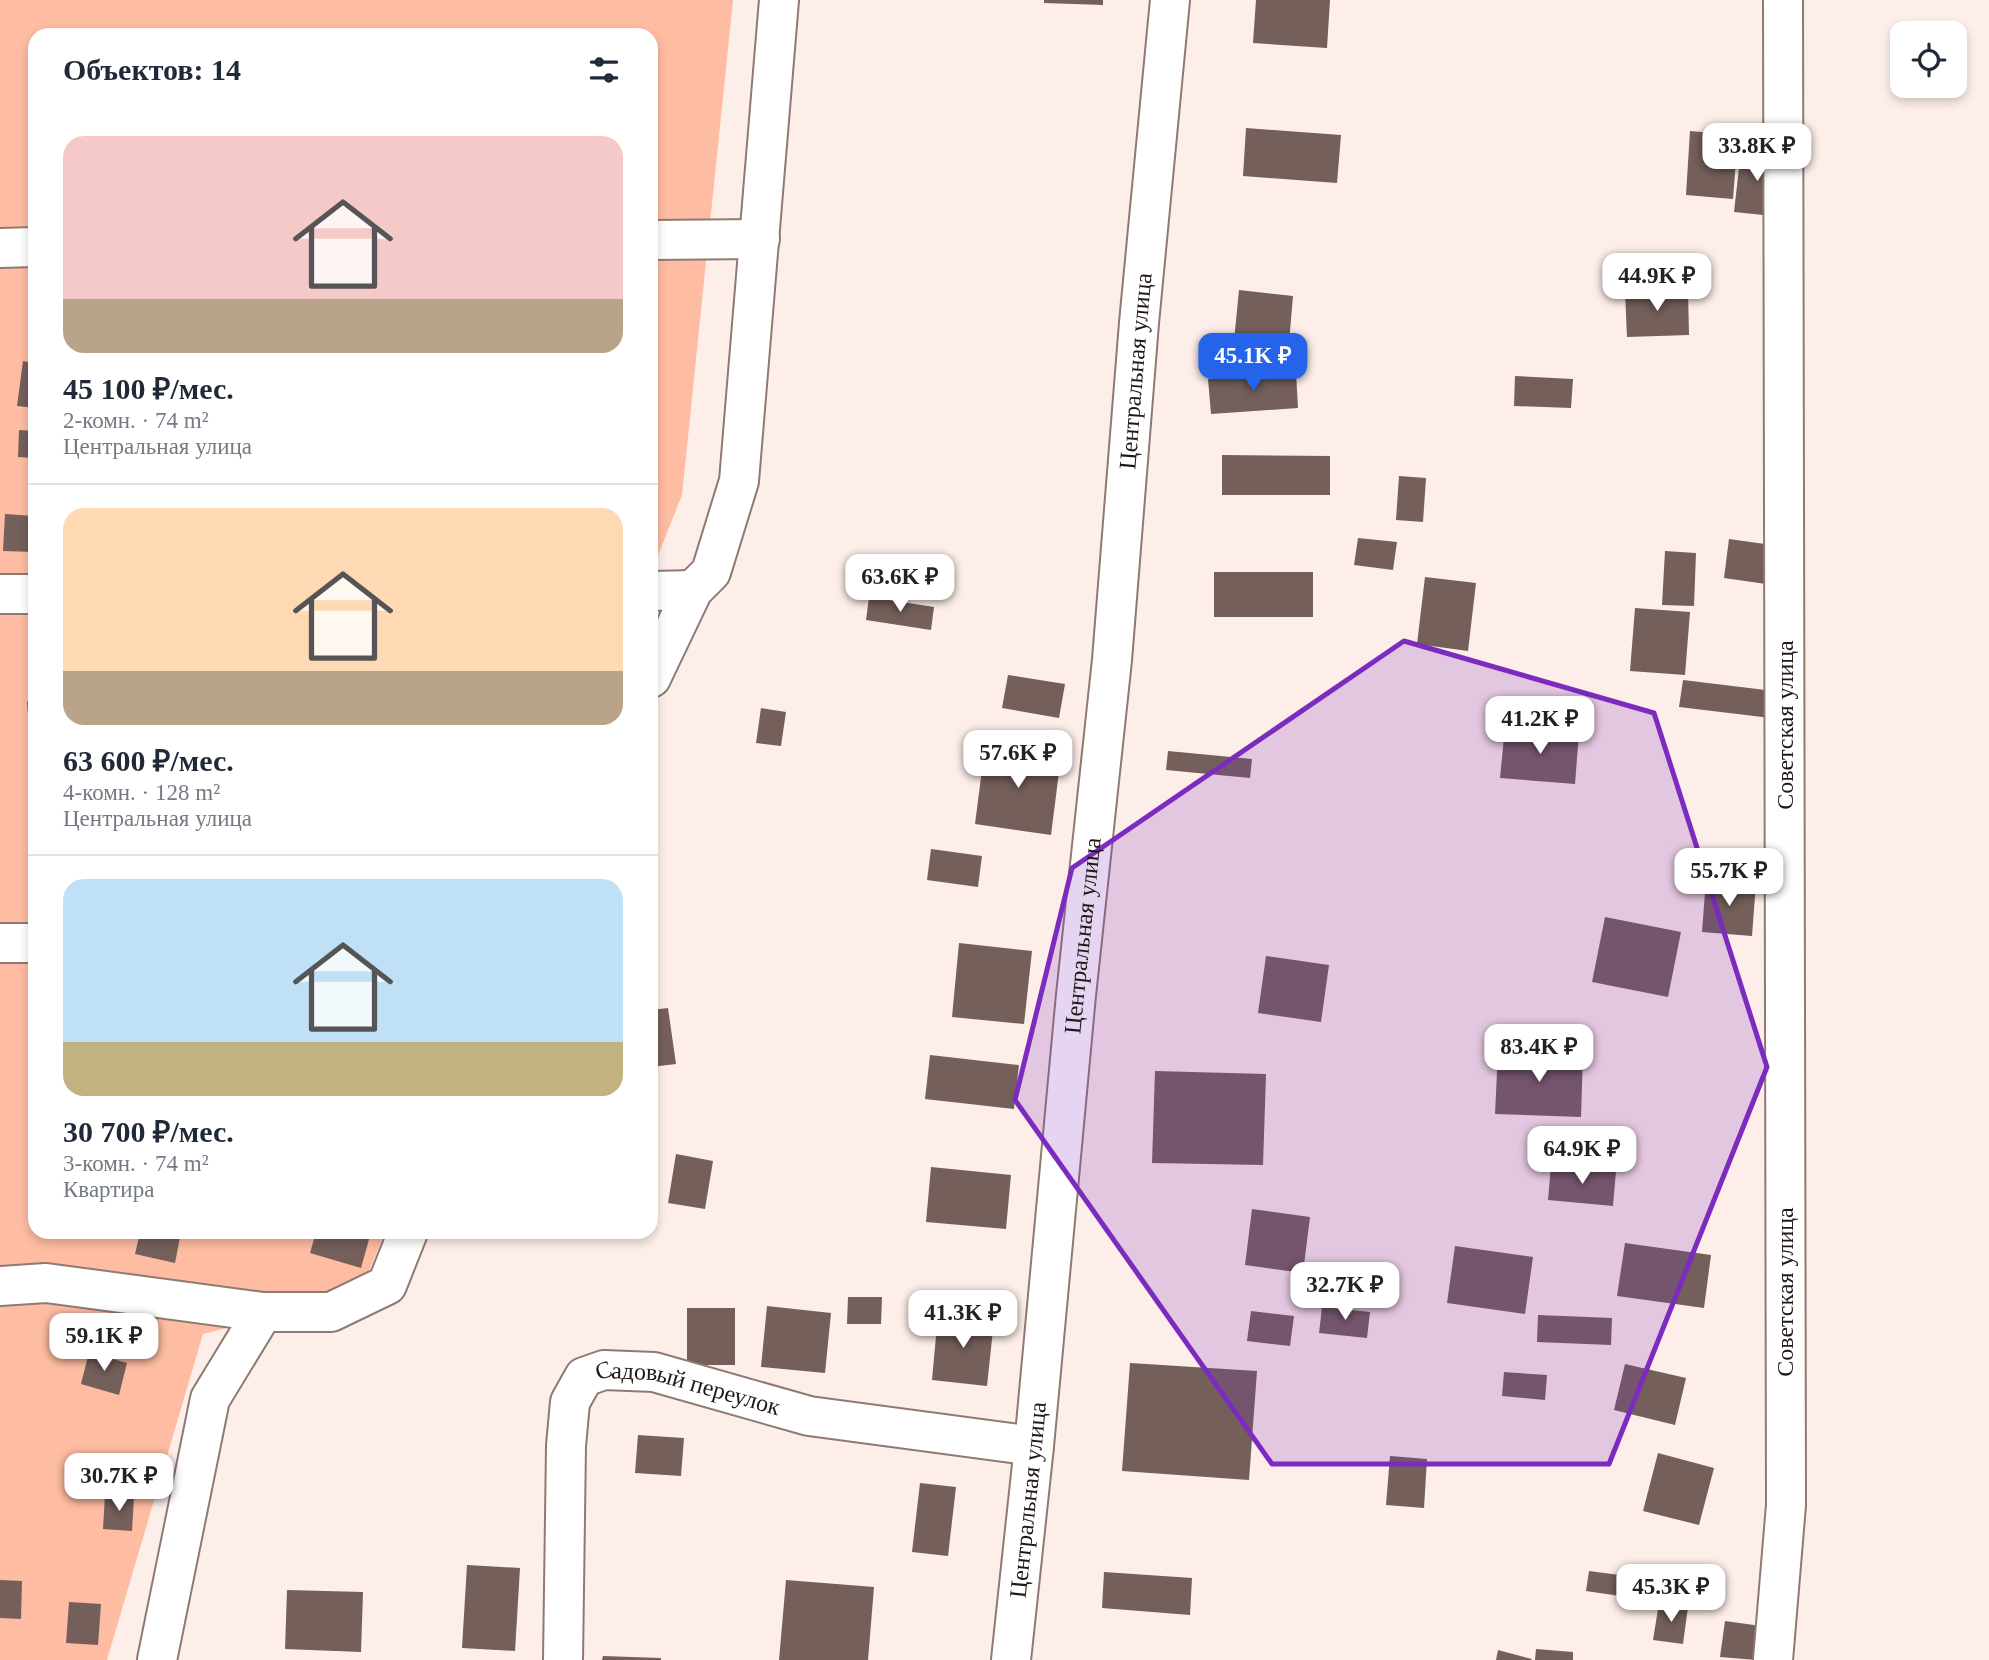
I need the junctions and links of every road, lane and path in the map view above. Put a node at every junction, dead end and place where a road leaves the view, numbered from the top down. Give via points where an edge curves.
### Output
1 (779, 0) edge
2 (1170, 0) edge
3 (1783, 0) edge
4 (760, 239) junction
5 (658, 240) edge
6 (0, 247) edge
7 (28, 247) edge
8 (693, 590) junction
9 (658, 591) edge
10 (0, 594) edge
11 (28, 594) edge
12 (658, 663) edge
13 (0, 943) edge
14 (28, 943) edge
15 (405, 1239) edge
16 (0, 1286) edge
17 (263, 1312) junction
18 (1034, 1446) junction
19 (157, 1660) edge
20 (563, 1660) edge
21 (1011, 1660) edge
22 (1773, 1660) edge

1 - 4 street
2 - 18 street, Центральная улица via 1112,660
3 - 22 street, Советская улица via 1786,1505
4 - 5 street
4 - 8 street via 739,481 711,572
6 - 7 street
8 - 9 street
8 - 12 street
10 - 11 street
13 - 14 street
15 - 17 street via 387,1285 331,1311
16 - 17 street via 46,1283
17 - 19 street via 210,1399
18 - 20 street, Садовый переулок via 809,1416 654,1372 604,1370 584,1377 570,1402 566,1446
18 - 21 street, Центральная улица

